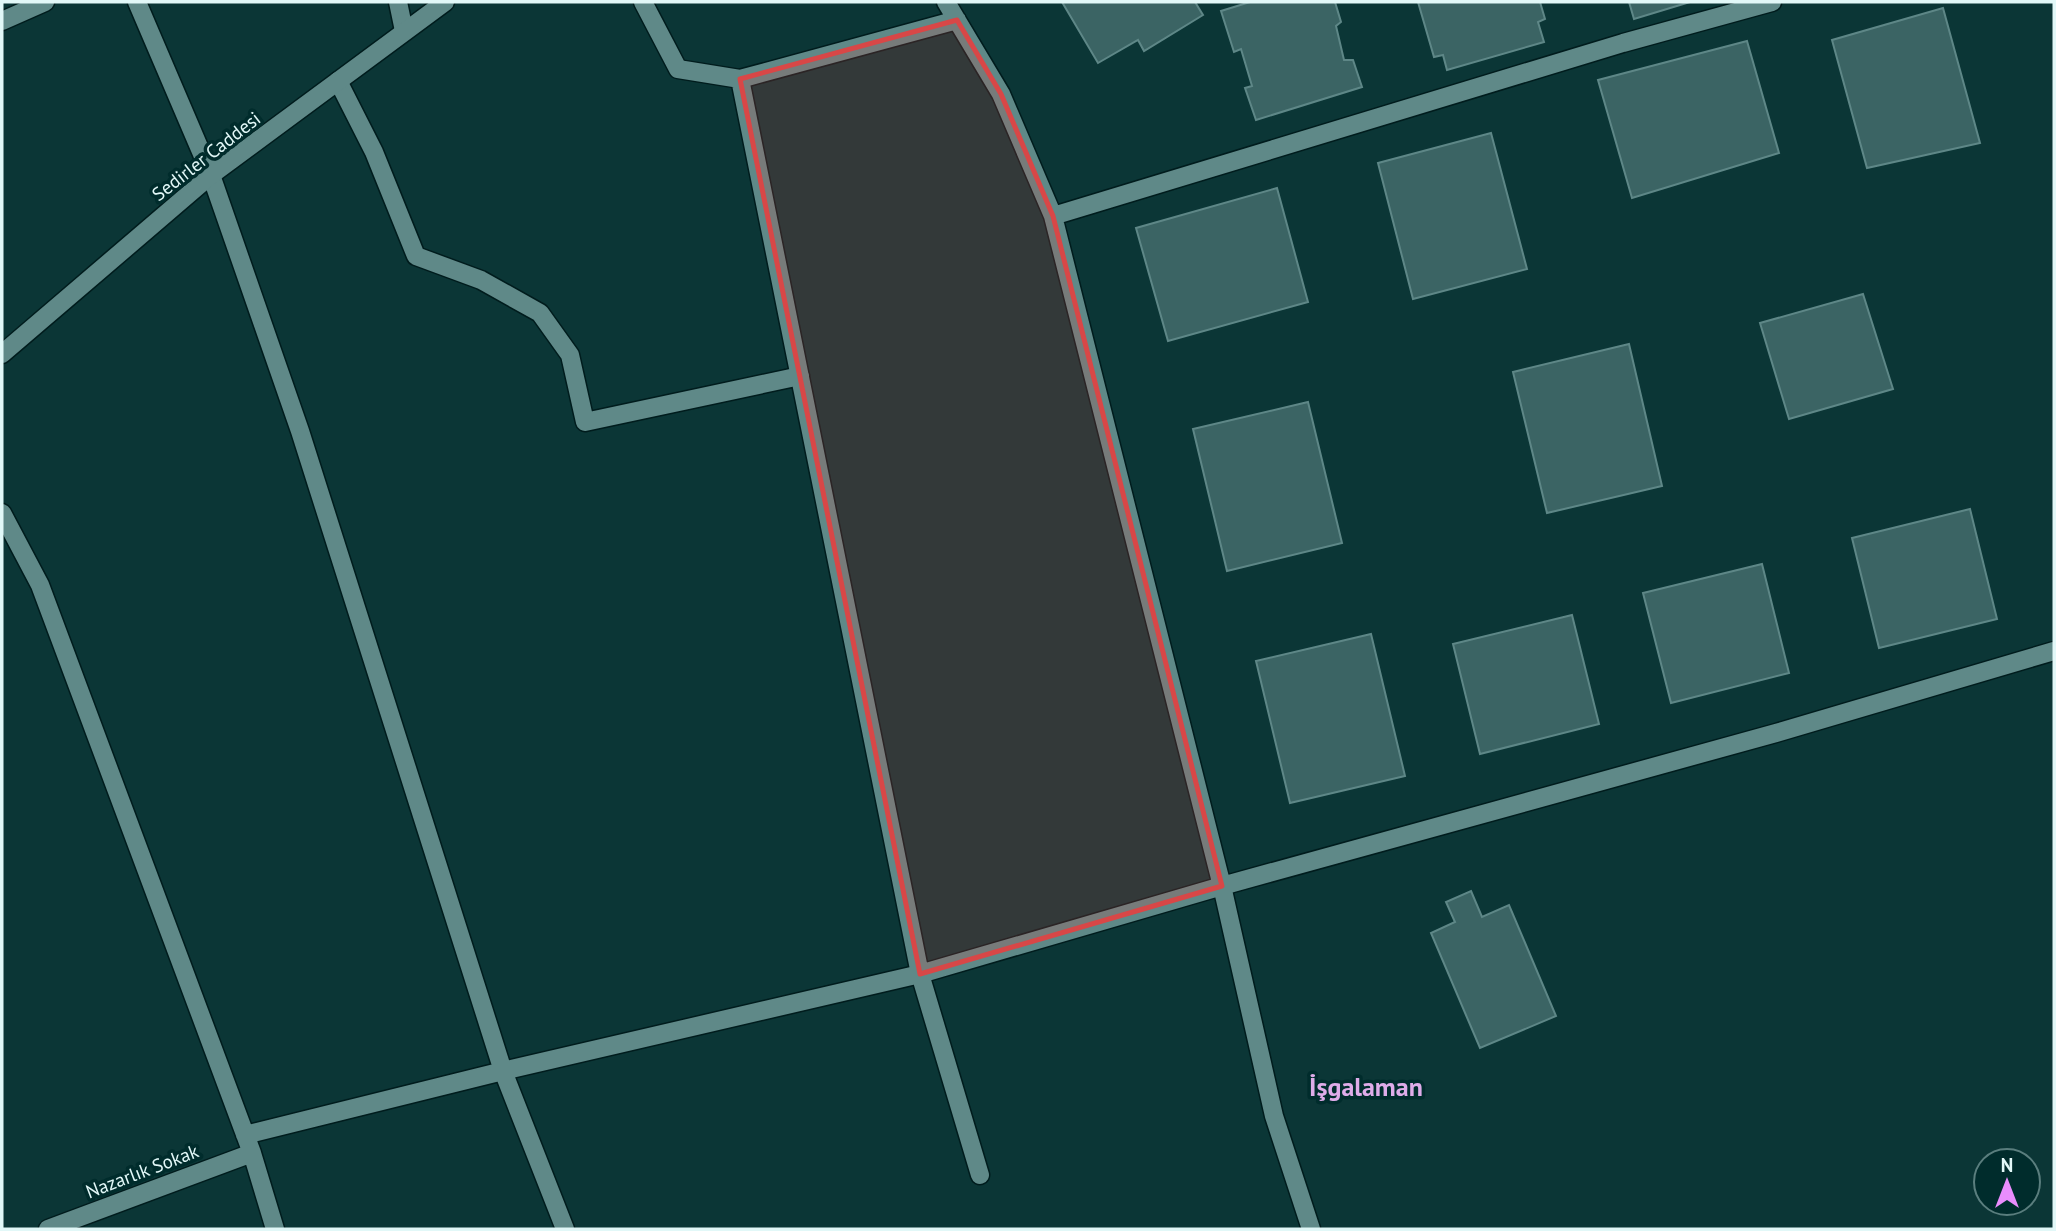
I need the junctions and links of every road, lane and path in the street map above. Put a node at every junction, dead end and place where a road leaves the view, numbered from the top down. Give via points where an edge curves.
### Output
1 (46, 2) edge
2 (137, 2) edge
3 (398, 2) edge
4 (445, 2) edge
5 (643, 2) edge
6 (946, 2) edge
7 (1772, 2) edge
8 (957, 20) junction
9 (2, 21) edge
10 (404, 32) junction
11 (740, 79) junction
12 (338, 80) junction
13 (211, 175) junction
14 (1054, 216) junction
15 (2, 354) edge
16 (800, 376) junction
17 (2, 513) edge
18 (2054, 651) edge
19 (1222, 886) junction
20 (920, 974) junction
21 (503, 1071) junction
22 (245, 1135) junction
23 (252, 1153) junction
24 (980, 1175) dead end
25 (48, 1229) edge
26 (275, 1229) edge
27 (565, 1229) edge
28 (1311, 1229) edge

1 - 9 street
2 - 13 street
3 - 10 street
4 - 10 street, Sedirler Caddesi
5 - 11 street via 678,69
6 - 8 street
7 - 14 street
8 - 11 street
8 - 14 street via 1001,94
10 - 12 street, Sedirler Caddesi
11 - 16 street
12 - 13 street, Sedirler Caddesi
12 - 16 street via 374,152 416,256 481,279 540,313 570,355 585,422
13 - 15 street, Sedirler Caddesi
13 - 21 street via 300,431
14 - 19 street
16 - 20 street
17 - 22 street via 40,585
18 - 19 street
19 - 20 street
19 - 28 street via 1274,1116
20 - 21 street
20 - 24 street
21 - 22 street
21 - 27 street
22 - 23 street
23 - 25 street, Nazarlık Sokak
23 - 26 street

